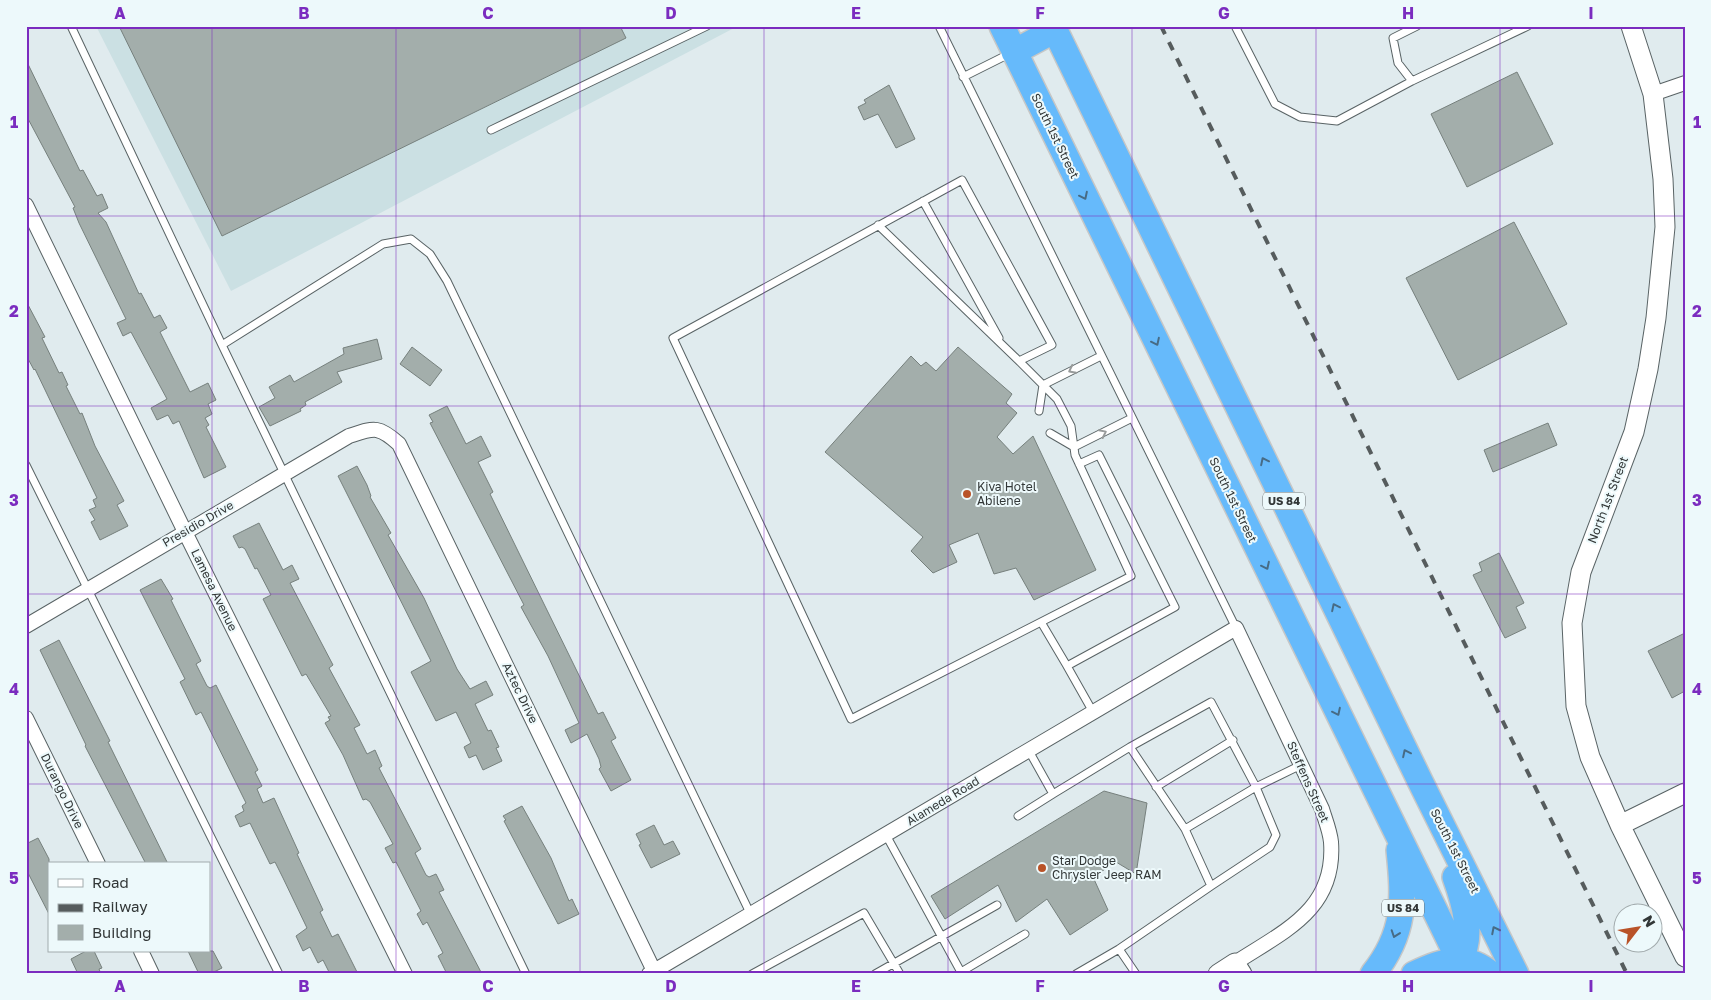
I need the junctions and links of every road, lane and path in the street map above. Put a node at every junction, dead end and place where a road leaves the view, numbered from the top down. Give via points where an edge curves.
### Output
1 (71, 26) edge
2 (707, 26) edge
3 (938, 26) edge
4 (1002, 26) edge
5 (1235, 26) edge
6 (1417, 26) edge
7 (1528, 26) edge
8 (1631, 26) edge
9 (1054, 28) edge
10 (1014, 52) junction
11 (963, 76) junction
12 (1412, 81) junction
13 (1685, 82) edge
14 (1654, 94) junction
15 (491, 130) dead end
16 (923, 201) junction
17 (26, 206) edge
18 (878, 226) junction
19 (222, 345) junction
20 (1002, 345) junction
21 (1101, 356) junction
22 (1019, 361) junction
23 (1043, 385) junction
24 (1039, 411) dead end
25 (1132, 418) junction
26 (372, 428) joint
27 (1050, 433) dead end
28 (1074, 447) junction
29 (1079, 464) junction
30 (26, 465) edge
31 (285, 473) junction
32 (184, 532) junction
33 (88, 589) junction
34 (1041, 622) junction
35 (26, 626) edge
36 (1236, 628) junction
37 (1067, 666) junction
38 (1093, 712) junction
39 (26, 718) edge
40 (1233, 740) junction
41 (1130, 747) junction
42 (1029, 751) junction
43 (1301, 765) junction
44 (1420, 781) junction
45 (1156, 787) junction
46 (1256, 787) junction
47 (1685, 793) edge
48 (1053, 794) junction
49 (1018, 816) dead end
50 (1620, 825) junction
51 (1185, 829) junction
52 (886, 835) junction
53 (1397, 835) junction
54 (97, 862) edge
55 (1212, 886) junction
56 (997, 905) dead end
57 (750, 915) junction
58 (1025, 934) dead end
59 (942, 936) junction
60 (1119, 948) junction
61 (141, 952) edge
62 (1685, 957) edge
63 (894, 964) junction
64 (1239, 968) edge
65 (1457, 969) edge
66 (652, 972) edge
67 (962, 973) edge
68 (152, 974) edge
69 (279, 974) edge
70 (404, 974) edge
71 (526, 974) edge
72 (752, 974) edge
73 (875, 974) edge
74 (900, 974) edge
75 (1076, 974) edge
76 (1136, 974) edge
77 (1218, 974) edge
78 (1373, 974) edge
79 (1414, 974) edge
80 (1491, 974) edge
81 (1516, 974) edge

1 - 19 lane
2 - 15 lane
3 - 11 lane
4 - 10 highway, South 1st Street / US 84
5 - 12 lane via 1275,104 1300,117 1337,121
6 - 12 lane via 1393,38 1398,63
7 - 12 lane
8 - 14 street, North 1st Street
9 - 10 highway
44 -> 9 highway, South 1st Street / US 84
10 - 11 lane
10 -> 53 highway, South 1st Street / US 84
11 - 21 lane
13 - 14 street
14 - 50 street, North 1st Street via 1665,227 1653,335 1634,432 1580,572 1572,623 1576,706 1590,757
16 - 18 lane
16 - 20 lane
16 - 22 lane via 962,180 1052,345
17 - 32 street, Lamesa Avenue
18 - 20 lane
18 - 34 lane via 673,338 851,719
19 - 31 lane
19 - 57 lane via 383,244 411,239 430,254 447,281
20 - 22 lane
21 -> 23 lane
21 - 25 lane
22 - 23 lane
23 - 24 lane
23 - 28 lane via 1057,399 1071,426
28 -> 25 lane
25 - 36 lane
26 - 31 street, Presidio Drive via 349,436
26 - 66 street, Aztec Drive via 388,433 399,444
27 - 28 lane
28 - 29 lane
29 - 34 lane via 1131,576
29 - 37 lane via 1099,455 1175,607
30 - 33 lane
31 - 32 street, Presidio Drive
31 - 71 lane
32 - 33 street, Presidio Drive
32 - 70 street, Lamesa Avenue
33 - 35 street, Presidio Drive
33 - 69 lane
34 - 37 lane
36 - 38 street, Alameda Road
36 - 43 street, Steffens Street
37 - 38 lane
38 - 42 street, Alameda Road
39 - 54 street, Durango Drive
40 - 41 lane via 1211,702
40 - 45 lane
40 - 46 lane
41 - 45 lane
41 - 48 lane
42 - 48 lane
42 - 52 street, Alameda Road
43 - 46 lane
43 - 64 street, Steffens Street via 1322,809 1331,840 1331,871 1320,900 1304,917
44 - 65 highway via 1462,898 1467,923
81 -> 44 highway, South 1st Street / US 84
45 - 51 lane
46 - 51 lane
46 - 55 lane via 1276,835 1270,847
47 - 50 street
48 - 49 lane
50 - 62 street, North 1st Street
51 - 55 lane
52 - 57 street, Alameda Road
52 - 59 lane
53 - 65 highway, South 1st Street
53 -> 78 highway, US 84 via 1403,906 1395,937
55 - 60 lane
56 - 59 lane
57 - 66 street, Alameda Road
58 - 67 lane
59 - 63 lane
59 - 67 lane
60 - 75 lane
60 - 76 lane
61 - 68 street
63 - 72 lane via 864,913
63 - 73 lane
63 - 74 lane
64 - 77 street
65 - 79 highway via 1436,963
65 - 80 highway via 1480,964

